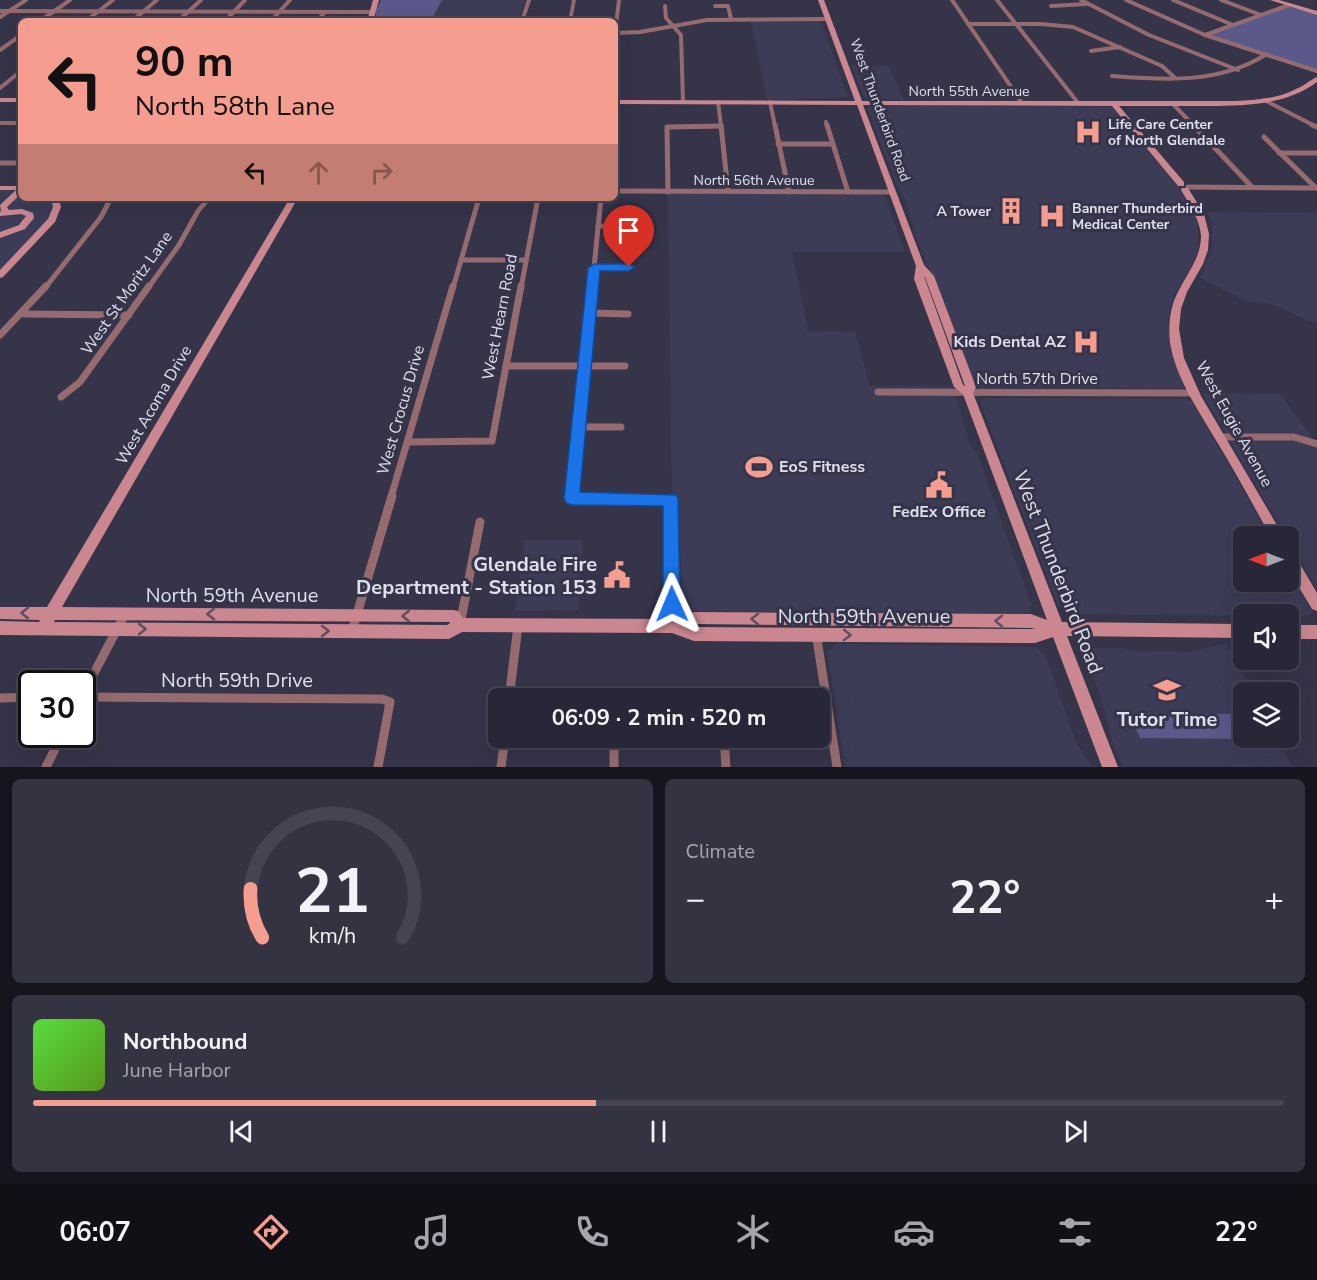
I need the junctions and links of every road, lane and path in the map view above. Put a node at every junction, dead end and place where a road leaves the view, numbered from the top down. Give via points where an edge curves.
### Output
1 (26, 0) edge
2 (70, 0) edge
3 (113, 0) edge
4 (157, 0) edge
5 (201, 0) edge
6 (245, 0) edge
7 (290, 0) edge
8 (376, 0) edge
9 (529, 0) edge
10 (574, 0) edge
11 (619, 0) edge
12 (821, 0) edge
13 (952, 0) edge
14 (997, 0) edge
15 (1080, 0) edge
16 (1126, 0) edge
17 (1173, 0) edge
18 (1221, 0) edge
19 (1273, 0) edge
20 (1086, 3) junction
21 (1288, 5) junction
22 (665, 6) dead end
23 (715, 6) dead end
24 (1051, 6) dead end
25 (0, 11) edge
26 (9, 11) junction
27 (54, 11) junction
28 (98, 11) junction
29 (143, 11) junction
30 (189, 12) junction
31 (234, 12) junction
32 (280, 12) junction
33 (324, 12) junction
34 (371, 12) junction
35 (1317, 13) edge
36 (1261, 15) junction
37 (0, 17) edge
38 (44, 18) edge
39 (90, 18) edge
40 (135, 18) edge
41 (182, 18) edge
42 (228, 18) edge
43 (275, 18) edge
44 (320, 18) edge
45 (370, 18) edge
46 (523, 18) edge
47 (571, 18) edge
48 (617, 18) edge
49 (731, 19) junction
50 (828, 19) junction
51 (968, 24) junction
52 (1016, 24) junction
53 (1233, 25) junction
54 (674, 26) junction
55 (618, 33) edge
56 (1205, 35) junction
57 (18, 37) edge
58 (1120, 47) junction
59 (0, 50) edge
60 (1091, 51) dead end
61 (1265, 55) junction
62 (1238, 70) junction
63 (1317, 71) edge
64 (18, 73) edge
65 (1112, 76) dead end
66 (1174, 77) junction
67 (1317, 79) edge
68 (0, 88) edge
69 (0, 100) edge
70 (18, 100) edge
71 (1264, 100) junction
72 (618, 102) edge
73 (683, 102) junction
74 (718, 102) junction
75 (770, 102) junction
76 (859, 103) junction
77 (1022, 103) junction
78 (1079, 104) junction
79 (1114, 104) junction
80 (1173, 104) junction
81 (826, 122) dead end
82 (18, 123) edge
83 (1, 124) edge
84 (721, 126) junction
85 (1317, 127) edge
86 (1264, 137) dead end
87 (778, 144) junction
88 (833, 144) junction
89 (1279, 153) junction
90 (1317, 153) edge
91 (0, 163) edge
92 (18, 163) edge
93 (1185, 187) junction
94 (1252, 187) junction
95 (0, 188) edge
96 (1317, 188) edge
97 (18, 189) edge
98 (618, 191) edge
99 (728, 191) junction
100 (18, 192) edge
101 (668, 192) junction
102 (789, 192) junction
103 (848, 192) junction
104 (892, 192) junction
105 (55, 201) edge
106 (110, 201) edge
107 (206, 201) edge
108 (292, 201) edge
109 (478, 201) edge
110 (537, 201) edge
111 (601, 201) edge
112 (3, 213) edge
113 (598, 226) junction
114 (631, 226) dead end
115 (15, 231) junction
116 (0, 235) edge
117 (38, 236) junction
118 (461, 260) junction
119 (526, 260) junction
120 (920, 266) junction
121 (629, 267) dead end
122 (594, 268) junction
123 (0, 275) edge
124 (922, 288) junction
125 (24, 314) junction
126 (590, 314) junction
127 (628, 314) dead end
128 (129, 315) junction
129 (950, 334) junction
130 (0, 335) edge
131 (506, 366) junction
132 (585, 366) junction
133 (625, 366) dead end
134 (878, 392) dead end
135 (967, 392) junction
136 (1195, 393) junction
137 (61, 397) dead end
138 (579, 427) junction
139 (621, 427) dead end
140 (1221, 437) junction
141 (408, 442) junction
142 (1317, 444) edge
143 (480, 522) dead end
144 (1272, 526) edge
145 (1299, 575) edge
146 (1317, 605) edge
147 (0, 613) edge
148 (51, 613) junction
149 (125, 614) junction
150 (357, 615) junction
151 (813, 620) junction
152 (937, 620) junction
153 (460, 625) junction
154 (518, 626) junction
155 (672, 626) junction
156 (0, 628) edge
157 (42, 628) junction
158 (117, 629) junction
159 (1056, 629) junction
160 (352, 631) junction
161 (1233, 631) edge
162 (1299, 632) edge
163 (1317, 632) edge
164 (816, 635) junction
165 (901, 635) junction
166 (96, 670) edge
167 (510, 688) edge
168 (18, 697) edge
169 (96, 697) edge
170 (0, 698) edge
171 (56, 748) edge
172 (504, 748) edge
173 (614, 748) edge
174 (725, 748) edge
175 (46, 767) edge
176 (378, 767) edge
177 (501, 767) edge
178 (614, 767) edge
179 (726, 767) edge
180 (837, 767) edge
181 (1110, 767) edge

1 - 26 street
2 - 27 street
3 - 28 street
4 - 29 street
5 - 30 street
6 - 31 street
7 - 32 street
8 - 34 main road
9 - 46 street
10 - 47 street
11 - 48 street
12 - 50 main road, West Thunderbird Road
13 - 51 street
14 - 52 street
15 - 20 street
16 - 56 street
17 - 53 street
18 - 36 street
19 - 21 main road
20 - 24 street
20 - 62 street via 1139,31
21 - 35 main road
21 - 36 street
22 - 54 street via 666,18
23 - 49 street via 728,6
25 - 26 street
26 - 27 street
26 - 37 street
27 - 28 street
27 - 38 street
28 - 29 street
28 - 39 street
29 - 30 street
29 - 40 street
30 - 31 street
30 - 41 street
31 - 32 street
31 - 42 street
32 - 33 street
32 - 43 street
33 - 34 street
33 - 44 street
34 - 45 main road
36 - 53 street
49 - 50 street
49 - 54 street
50 - 76 main road, West Thunderbird Road
51 - 52 street
51 - 77 street
52 - 58 street via 1073,27
52 - 78 street
53 - 56 street
54 - 55 street
54 - 73 street via 682,40
56 - 61 street
57 - 59 street
58 - 60 street
58 - 66 street via 1162,66
61 - 62 street
61 - 63 street
62 - 66 street
64 - 68 street
65 - 66 street
67 - 71 main road, North 55th Avenue via 1301,90
69 - 70 main road
71 - 80 main road, North 55th Avenue
71 - 85 street
72 - 73 main road, North 55th Avenue
73 - 74 main road, North 55th Avenue
74 - 75 main road, North 55th Avenue
74 - 84 street
75 - 76 main road, North 55th Avenue
75 - 87 street
76 - 77 main road, North 55th Avenue
76 - 104 main road, West Thunderbird Road
77 - 78 main road, North 55th Avenue
78 - 79 main road, North 55th Avenue
79 - 80 main road, North 55th Avenue
79 - 93 main road, West Eugie Avenue
80 - 94 street
81 - 88 street
82 - 83 street
84 - 99 street
84 - 101 street via 667,127
86 - 89 street
87 - 88 street
87 - 102 street
88 - 103 street
89 - 90 street
89 - 96 street
91 - 92 street
93 - 94 street
93 - 136 main road, West Eugie Avenue via 1201,216 1206,240 1174,318 1178,353
94 - 96 street
95 - 97 main road
98 - 101 street, North 56th Avenue
99 - 101 street, North 56th Avenue
99 - 102 street, North 56th Avenue
100 - 112 main road via 3,207
102 - 103 street, North 56th Avenue
103 - 104 street, North 56th Avenue
104 - 120 main road, West Thunderbird Road
105 - 117 main road via 57,212
106 - 125 street via 100,220
107 - 128 street, West St Moritz Lane
108 - 148 main road, West Acoma Drive
109 - 118 street, West Crocus Drive
110 - 119 street, West Hearn Road
111 - 113 street
112 - 115 main road via 22,211 30,215 28,222
113 - 114 street
113 - 122 street
115 - 116 main road
115 - 117 main road via 20,236
117 - 123 main road
118 - 119 street
118 - 141 street, West Crocus Drive
119 - 131 street, West Hearn Road
120 - 124 main road, West Thunderbird Road
120 - 129 main road, West Thunderbird Road via 929,276
121 - 122 street
122 - 126 street
124 - 129 main road via 931,297
124 - 135 main road, West Thunderbird Road via 959,387
125 - 128 street
125 - 130 street
126 - 127 street
126 - 132 street
128 - 137 street, West St Moritz Lane via 80,382
129 - 135 main road, West Thunderbird Road via 971,387
131 - 132 street
131 - 141 street, West Hearn Road via 492,441
132 - 133 street
132 - 138 street
134 - 135 street, North 57th Drive
135 - 136 street, North 57th Drive
135 - 159 main road, West Thunderbird Road
136 - 140 main road, West Eugie Avenue
138 - 139 street
138 - 155 street via 572,498 670,499
140 - 142 street via 1294,437
140 - 144 main road, West Eugie Avenue
141 - 150 street, West Crocus Drive
143 - 153 street
145 - 146 main road
148 -> 147 main road, North 59th Avenue
148 - 149 main road, North 59th Avenue
148 - 157 main road, West Acoma Drive
150 -> 149 main road, North 59th Avenue
149 - 158 street
153 -> 150 main road, North 59th Avenue via 453,616
150 - 160 street, West Crocus Drive
151 - 152 main road, North 59th Avenue
151 -> 155 main road, North 59th Avenue via 694,618
151 - 164 street
159 -> 152 main road, North 59th Avenue via 1031,621
152 - 165 main road via 937,626 931,630
153 - 154 main road, North 59th Avenue
153 - 160 main road, North 59th Avenue via 449,632
154 - 155 main road, North 59th Avenue
154 - 167 street
155 - 164 main road, North 59th Avenue via 694,634
156 - 157 main road, North 59th Avenue
157 - 158 main road, North 59th Avenue
158 -> 160 main road, North 59th Avenue
158 - 166 street
159 - 161 main road, North 59th Avenue
159 - 165 main road, North 59th Avenue via 1035,636
159 - 181 main road, West Thunderbird Road
162 - 163 main road
164 -> 165 main road, North 59th Avenue
164 - 180 street
168 - 170 street
169 - 176 street, North 59th Drive via 382,699 390,702
171 - 175 street
172 - 177 street
173 - 178 street
174 - 179 street

